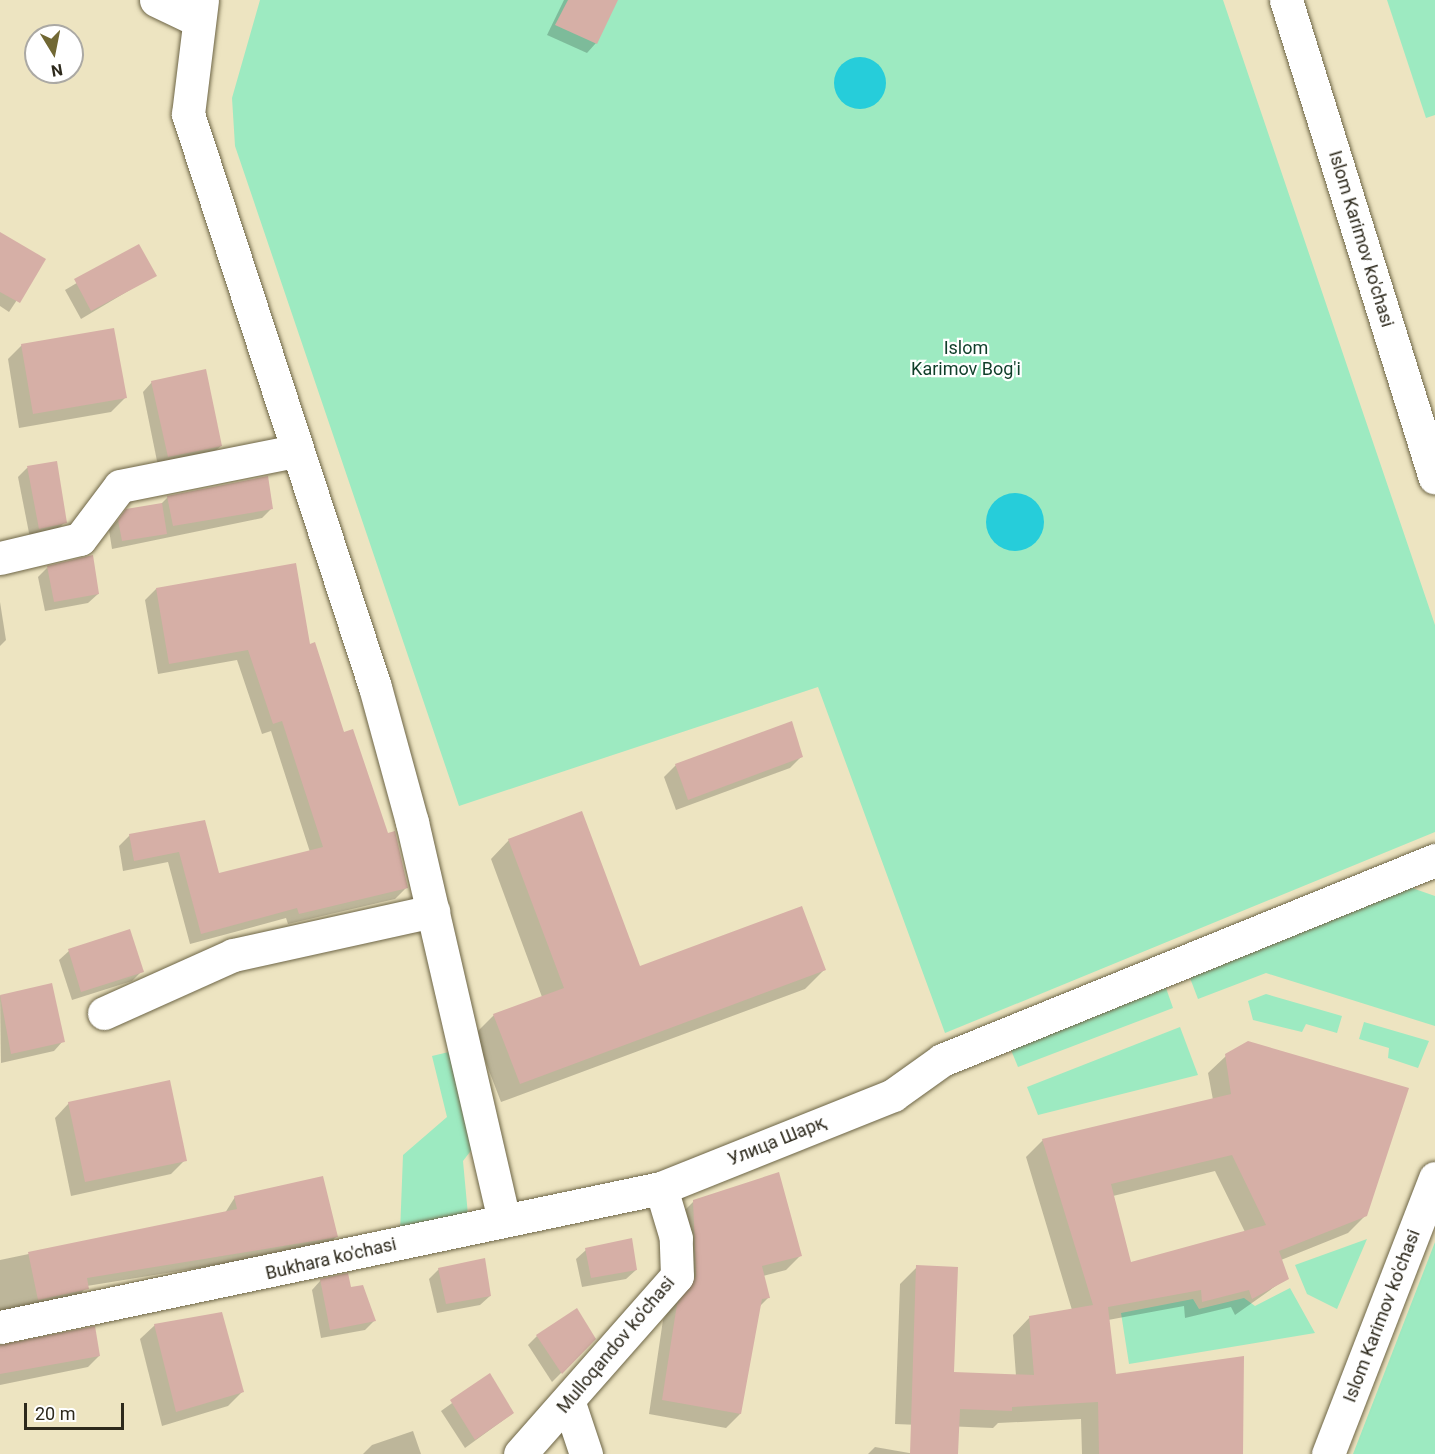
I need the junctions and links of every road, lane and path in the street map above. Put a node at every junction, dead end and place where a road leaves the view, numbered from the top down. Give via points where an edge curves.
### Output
1 (156, 0) edge
2 (1287, 0) edge
3 (200, 10) edge
4 (295, 451) junction
5 (1435, 477) edge
6 (0, 558) edge
7 (1435, 860) edge
8 (433, 911) junction
9 (104, 1013) dead end
10 (1435, 1178) edge
11 (661, 1188) junction
12 (504, 1219) junction
13 (0, 1327) edge
14 (569, 1403) junction
15 (520, 1454) edge
16 (586, 1454) edge
17 (1328, 1454) edge

1 - 3 street
2 - 5 street, Islom Karimov ko'chasi
3 - 4 street via 188,114
4 - 6 street via 120,486 81,540
4 - 8 street via 375,687
7 - 11 street, Улица Шарқ via 942,1060 893,1095
8 - 9 street via 233,955
8 - 12 street
10 - 17 street, Islom Karimov ko'chasi
11 - 12 street, Bukhara ko'chasi
11 - 14 street, Mulloqandov ko'chasi via 676,1238 677,1276
12 - 13 street, Bukhara ko'chasi via 199,1290
14 - 15 street, Mulloqandov ko'chasi
14 - 16 street

